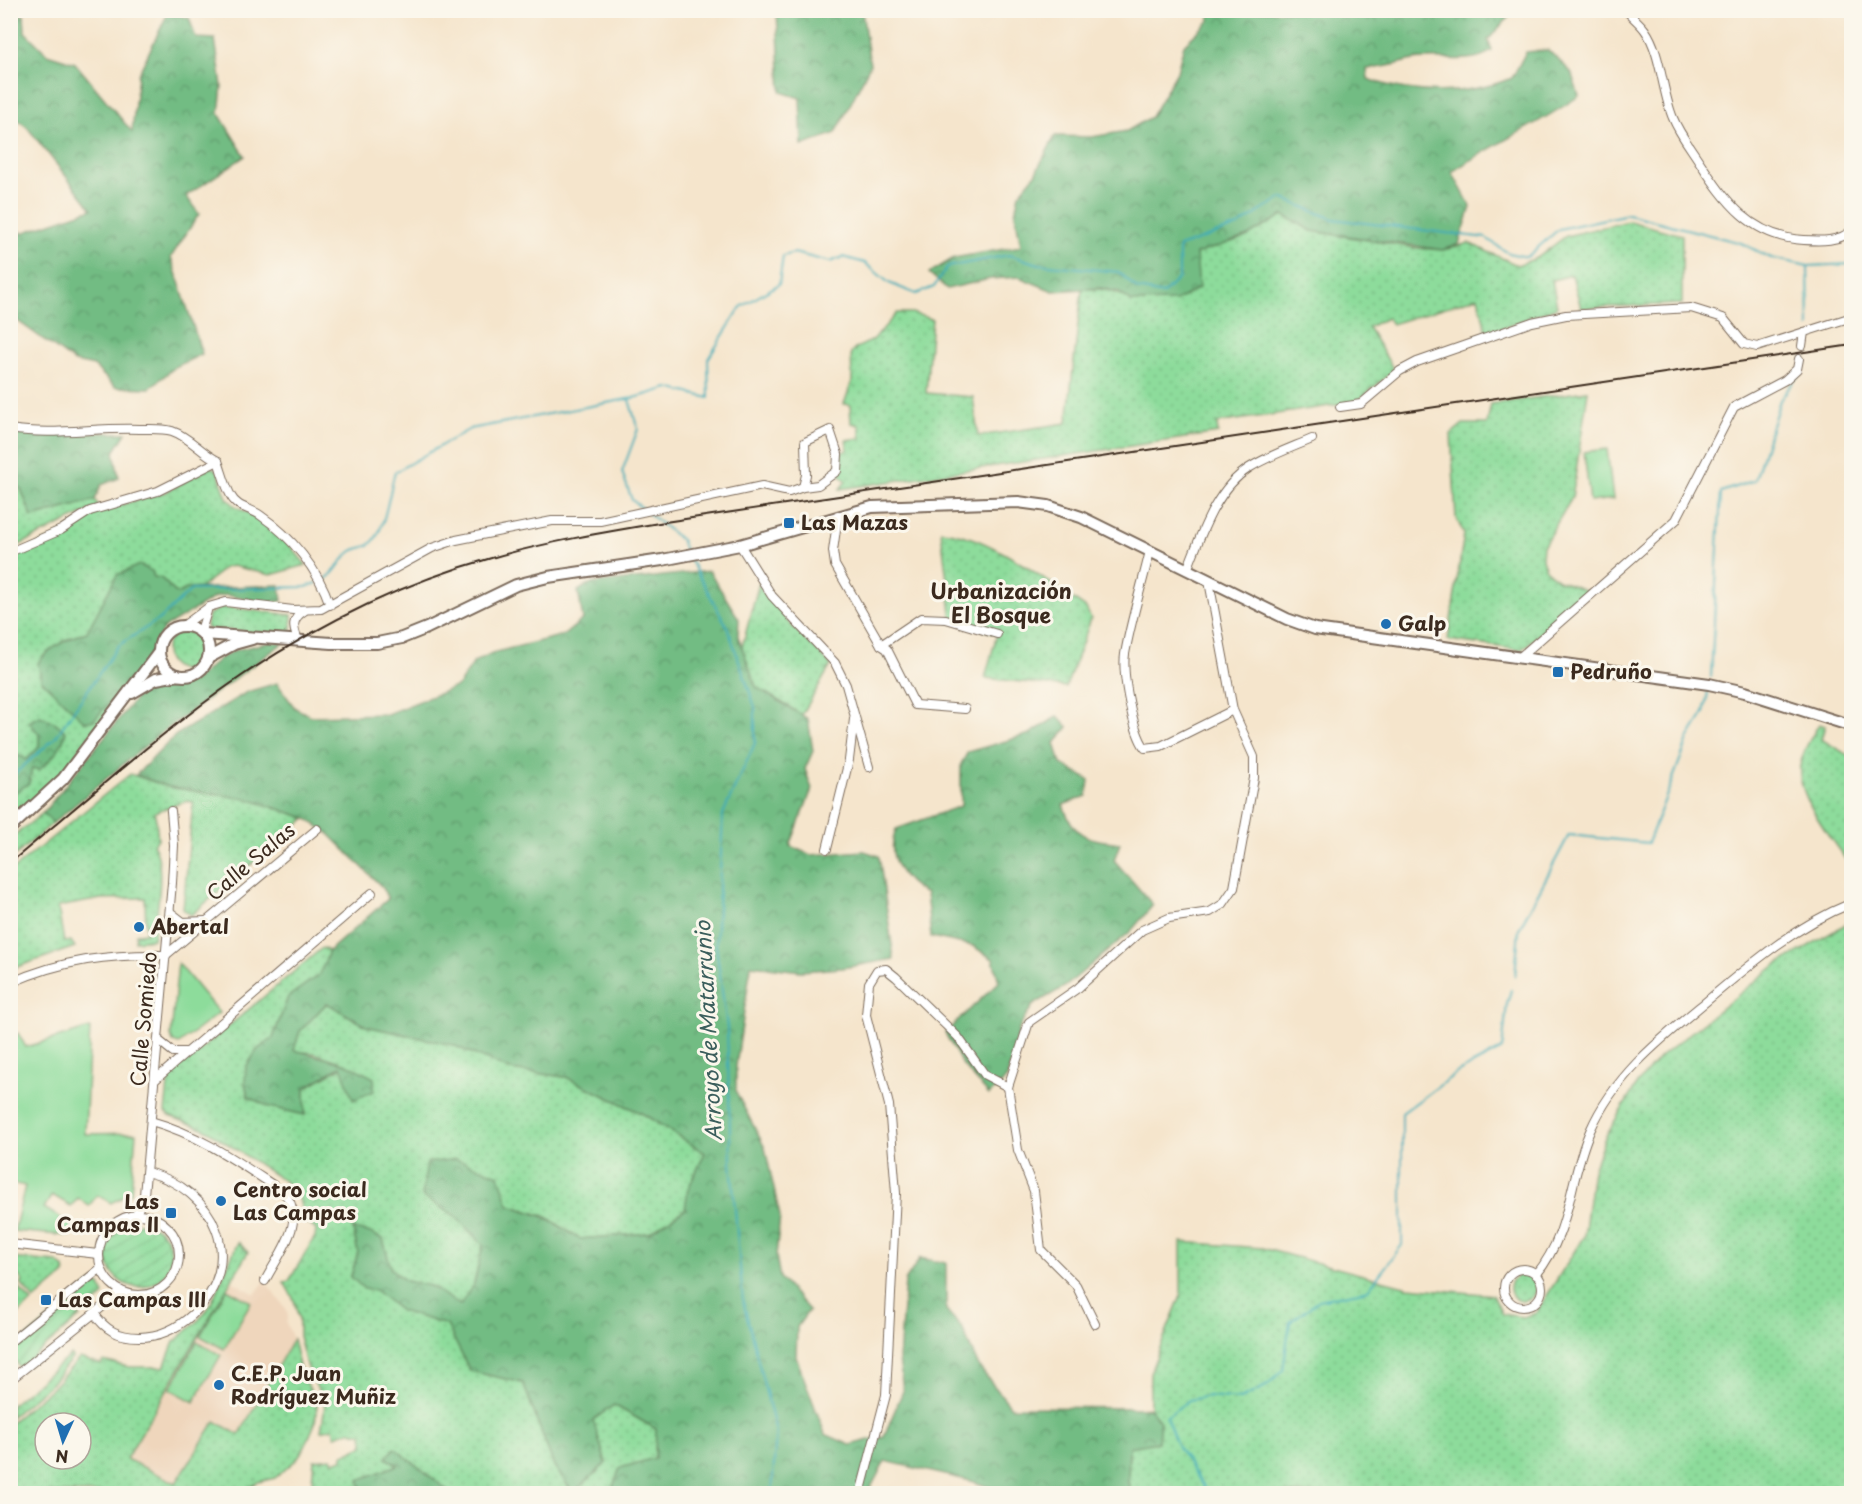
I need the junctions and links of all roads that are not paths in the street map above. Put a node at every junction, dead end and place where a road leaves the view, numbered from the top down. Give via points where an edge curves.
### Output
1 (1626, 10) edge
2 (1851, 230) edge
3 (1851, 317) edge
4 (1804, 332) junction
5 (1802, 346) dead end
6 (1799, 359) dead end
7 (1340, 407) dead end
8 (10, 429) edge
9 (1312, 439) dead end
10 (218, 461) junction
11 (803, 487) junction
12 (838, 515) junction
13 (740, 544) junction
14 (1150, 551) junction
15 (10, 552) edge
16 (1187, 570) junction
17 (1209, 581) junction
18 (330, 605) junction
19 (209, 607) junction
20 (304, 611) junction
21 (183, 626) junction
22 (203, 632) junction
23 (997, 634) dead end
24 (261, 637) junction
25 (298, 640) junction
26 (881, 645) junction
27 (159, 652) junction
28 (208, 658) junction
29 (1519, 658) junction
30 (178, 675) junction
31 (122, 700) junction
32 (965, 709) dead end
33 (1233, 710) junction
34 (855, 714) junction
35 (1851, 726) edge
36 (869, 767) dead end
37 (171, 811) dead end
38 (10, 828) edge
39 (317, 829) dead end
40 (827, 849) dead end
41 (372, 892) dead end
42 (1851, 903) edge
43 (170, 912) junction
44 (206, 921) junction
45 (166, 955) junction
46 (10, 983) edge
47 (158, 1040) junction
48 (188, 1052) junction
49 (155, 1080) junction
50 (1008, 1087) junction
51 (151, 1121) junction
52 (147, 1172) junction
53 (144, 1195) junction
54 (136, 1215) junction
55 (147, 1215) junction
56 (10, 1244) edge
57 (98, 1254) junction
58 (101, 1268) junction
59 (1536, 1275) junction
60 (265, 1281) dead end
61 (121, 1292) junction
62 (94, 1313) junction
63 (1095, 1324) dead end
64 (10, 1342) edge
65 (10, 1380) edge
66 (860, 1494) edge

1 - 2 street via 1645,29 1652,43 1673,119 1728,203 1770,233 1797,239 1845,237
3 - 4 street
4 - 5 street
4 - 7 street via 1757,347 1744,344 1723,318 1691,308 1566,315 1532,322 1417,362 1361,404
6 - 29 street via 1797,369 1785,380 1734,407 1676,520
8 - 10 street via 170,430
9 - 16 street via 1238,476 1202,529
10 - 15 street via 158,491 90,511 61,530
10 - 18 street via 231,496 242,508 260,515 307,558
11 - 11 street via 805,442 830,430 838,454 837,471 818,485
11 - 18 street via 789,492 762,486 643,514 600,521 552,521 456,540 432,548
12 - 13 street
12 - 14 street via 901,504 1018,502 1048,506 1081,517
12 - 26 street via 834,565
13 - 25 street via 516,585 402,638 355,644
13 - 34 street via 772,596 835,663
14 - 16 street
14 - 33 street via 1125,657 1137,738 1145,748 1161,746
16 - 17 street
17 - 29 street via 1315,629
17 - 33 street
18 - 20 street
19 - 20 street via 226,602
19 - 21 street
19 - 22 street
20 - 25 street via 295,617
21 - 22 street
21 - 27 street via 168,632
22 - 24 street
22 - 28 street via 208,641
23 - 26 street via 946,619 921,618
24 - 25 street
24 - 28 street via 234,644
26 - 32 street via 915,705
27 - 30 street via 162,663
27 - 31 street
28 - 30 street via 196,673
29 - 35 street via 1745,692
30 - 31 street via 156,679
31 - 38 street via 63,779
33 - 50 street via 1254,757 1254,778 1234,888 1223,904 1210,912 1169,918 1142,930 1078,988 1029,1022
34 - 36 street
34 - 40 street via 847,770
37 - 43 street, Calle Somiedo via 174,845
39 - 44 street, Calle Salas
41 - 48 street
42 - 59 street via 1803,927 1769,950 1650,1048 1625,1075 1585,1143 1564,1227
43 - 44 street, Calle Salas via 183,922
43 - 45 street, Calle Somiedo
44 - 45 street, Calle Salas
45 - 46 street via 82,960
45 - 47 street, Calle Somiedo
47 - 48 street via 173,1052
47 - 49 street, Calle Somiedo
48 - 49 street
49 - 51 street, Calle Somiedo
50 - 63 street via 1018,1150 1034,1191 1041,1250 1076,1285
50 - 66 street via 985,1075 958,1037 896,977 886,969 877,970 869,983 866,1015 889,1105 896,1193 886,1395
51 - 52 street, Calle Somiedo
51 - 60 street via 198,1137 282,1191 291,1202 294,1226
52 - 53 street, Calle Somiedo
52 - 62 street via 180,1185 206,1209 219,1239 216,1281 195,1312 178,1326 158,1334 136,1337 115,1333 103,1326
53 - 54 street, Calle Somiedo
53 - 55 street, Calle Somiedo
54 - 55 street
54 - 57 street via 112,1224 103,1235
55 - 61 street via 166,1226 175,1237 177,1268 167,1283 152,1293
56 - 57 street
57 - 58 street
58 - 61 street
58 - 64 street
59 - 59 street via 1525,1269 1507,1277 1504,1286 1509,1301 1519,1306 1535,1302 1541,1291
61 - 62 street
62 - 65 street

